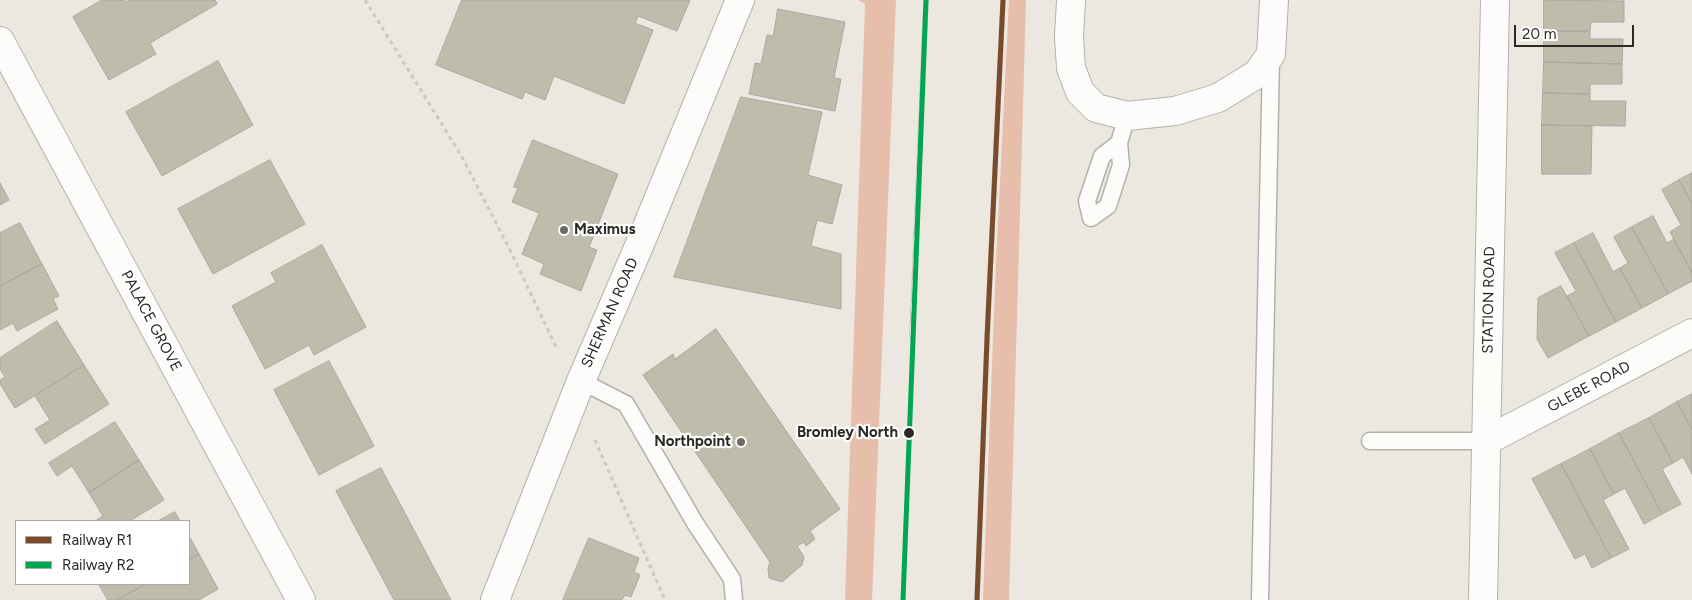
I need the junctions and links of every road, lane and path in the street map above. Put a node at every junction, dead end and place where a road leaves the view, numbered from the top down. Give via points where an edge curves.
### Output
1 (365, 0) edge
2 (740, 0) edge
3 (1071, 0) edge
4 (1274, 0) edge
5 (1494, 0) edge
6 (0, 41) edge
7 (1271, 54) junction
8 (1127, 116) junction
9 (1119, 143) dead end
10 (1692, 333) edge
11 (579, 387) junction
12 (567, 417) junction
13 (1370, 441) dead end
14 (1486, 441) junction
15 (301, 600) edge
16 (496, 600) edge
17 (665, 600) edge
18 (734, 600) edge
19 (1260, 600) edge
20 (1483, 600) edge

1 - 11 path via 461,155
2 - 11 street, SHERMAN ROAD
3 - 8 street via 1071,68 1080,92 1096,108
4 - 7 street
5 - 14 street, STATION ROAD
6 - 15 street, PALACE GROVE
7 - 8 street via 1257,74 1218,98 1175,111
7 - 19 lane
8 - 9 lane
10 - 14 street, GLEBE ROAD
11 - 12 street, SHERMAN ROAD
11 - 18 lane via 626,404 695,523 732,579
12 - 16 street, SHERMAN ROAD
12 - 17 path via 593,437
13 - 14 lane
14 - 20 street, STATION ROAD

